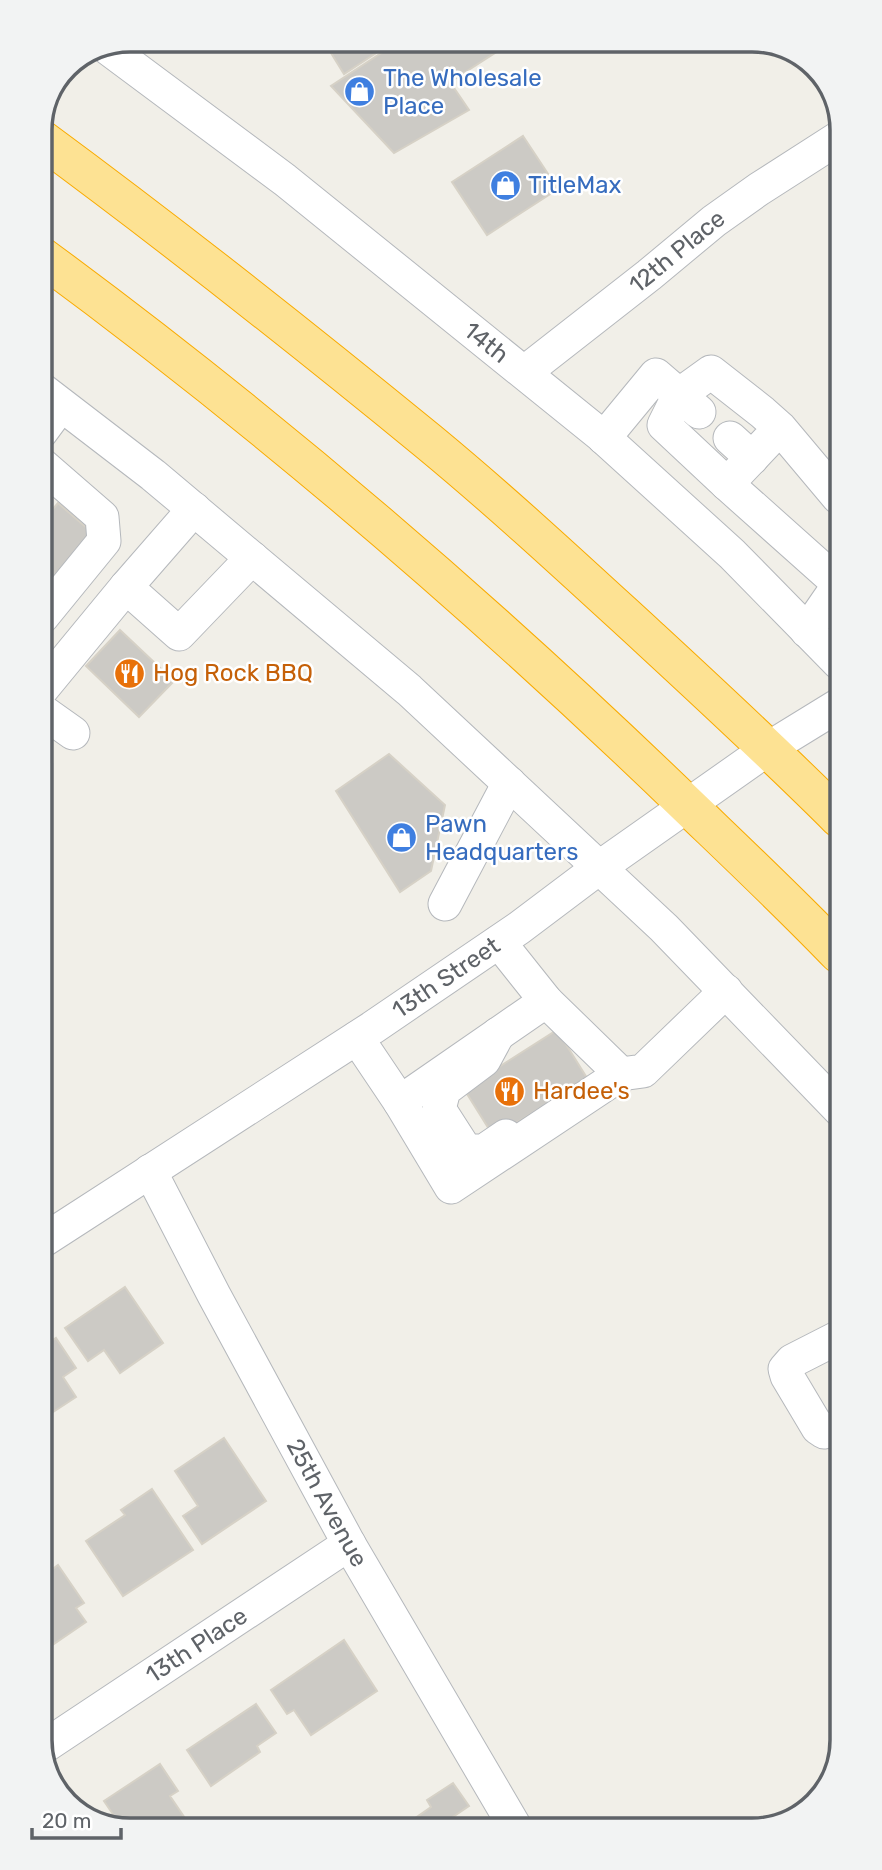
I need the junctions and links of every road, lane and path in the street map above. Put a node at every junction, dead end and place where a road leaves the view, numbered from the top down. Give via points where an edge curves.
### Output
1 (116, 54) edge
2 (830, 143) edge
3 (53, 148) edge
4 (53, 265) edge
5 (525, 372) junction
6 (53, 398) edge
7 (689, 404) junction
8 (780, 428) junction
9 (604, 438) junction
10 (53, 474) edge
11 (727, 484) junction
12 (830, 487) edge
13 (194, 509) junction
14 (757, 512) junction
15 (722, 545) junction
16 (252, 558) junction
17 (830, 578) edge
18 (126, 587) junction
19 (830, 597) edge
20 (53, 604) edge
21 (807, 631) junction
22 (830, 654) edge
23 (53, 676) edge
24 (830, 711) edge
25 (53, 719) edge
26 (73, 733) dead end
27 (769, 748) junction
28 (509, 783) junction
29 (687, 805) junction
30 (830, 809) edge
31 (600, 867) junction
32 (445, 904) dead end
33 (499, 942) junction
34 (830, 945) edge
35 (726, 991) junction
36 (546, 1001) junction
37 (498, 1034) junction
38 (357, 1038) junction
39 (621, 1074) junction
40 (830, 1100) edge
41 (400, 1102) junction
42 (558, 1116) junction
43 (150, 1171) junction
44 (52, 1235) edge
45 (830, 1342) edge
46 (830, 1430) edge
47 (349, 1544) junction
48 (52, 1741) edge
49 (509, 1818) edge

1 - 5 street, 14th via 285,180
2 - 5 street, 12th Place via 714,220
3 - 27 highway via 176,239 429,443
4 - 29 highway via 375,521 543,669
5 - 9 street, 14th
6 - 13 street
7 - 8 street via 710,372
7 - 9 street via 656,375
7 - 11 street via 664,425
8 - 11 street via 741,448
8 - 12 street
9 - 15 street, 14th
10 - 20 street via 102,517 104,541
11 - 14 street
13 - 16 street
13 - 18 street
14 - 15 street
14 - 17 street
15 - 21 street, 14th
16 - 18 street via 179,634
16 - 28 street via 409,690
18 - 23 street
19 - 21 street
21 - 22 street, 14th
24 - 27 street, 13th Street
25 - 26 street
27 - 29 street, 13th Street
27 - 30 highway
28 - 31 street
28 - 32 street
29 - 31 street, 13th Street
29 - 34 highway
31 - 33 street, 13th Street
31 - 35 street
33 - 36 street
33 - 38 street, 13th Street
35 - 39 street via 643,1071
35 - 40 street
36 - 37 street
36 - 39 street
37 - 41 street
37 - 42 street via 484,1060 444,1090 439,1109 466,1151 484,1151 545,1111
38 - 41 street
38 - 43 street, 13th Street
39 - 42 street
41 - 42 street via 451,1187
43 - 44 street, 13th Street
43 - 47 street, 25th Avenue
45 - 46 street via 785,1369 817,1428
47 - 48 street, 13th Place
47 - 49 street, 25th Avenue

